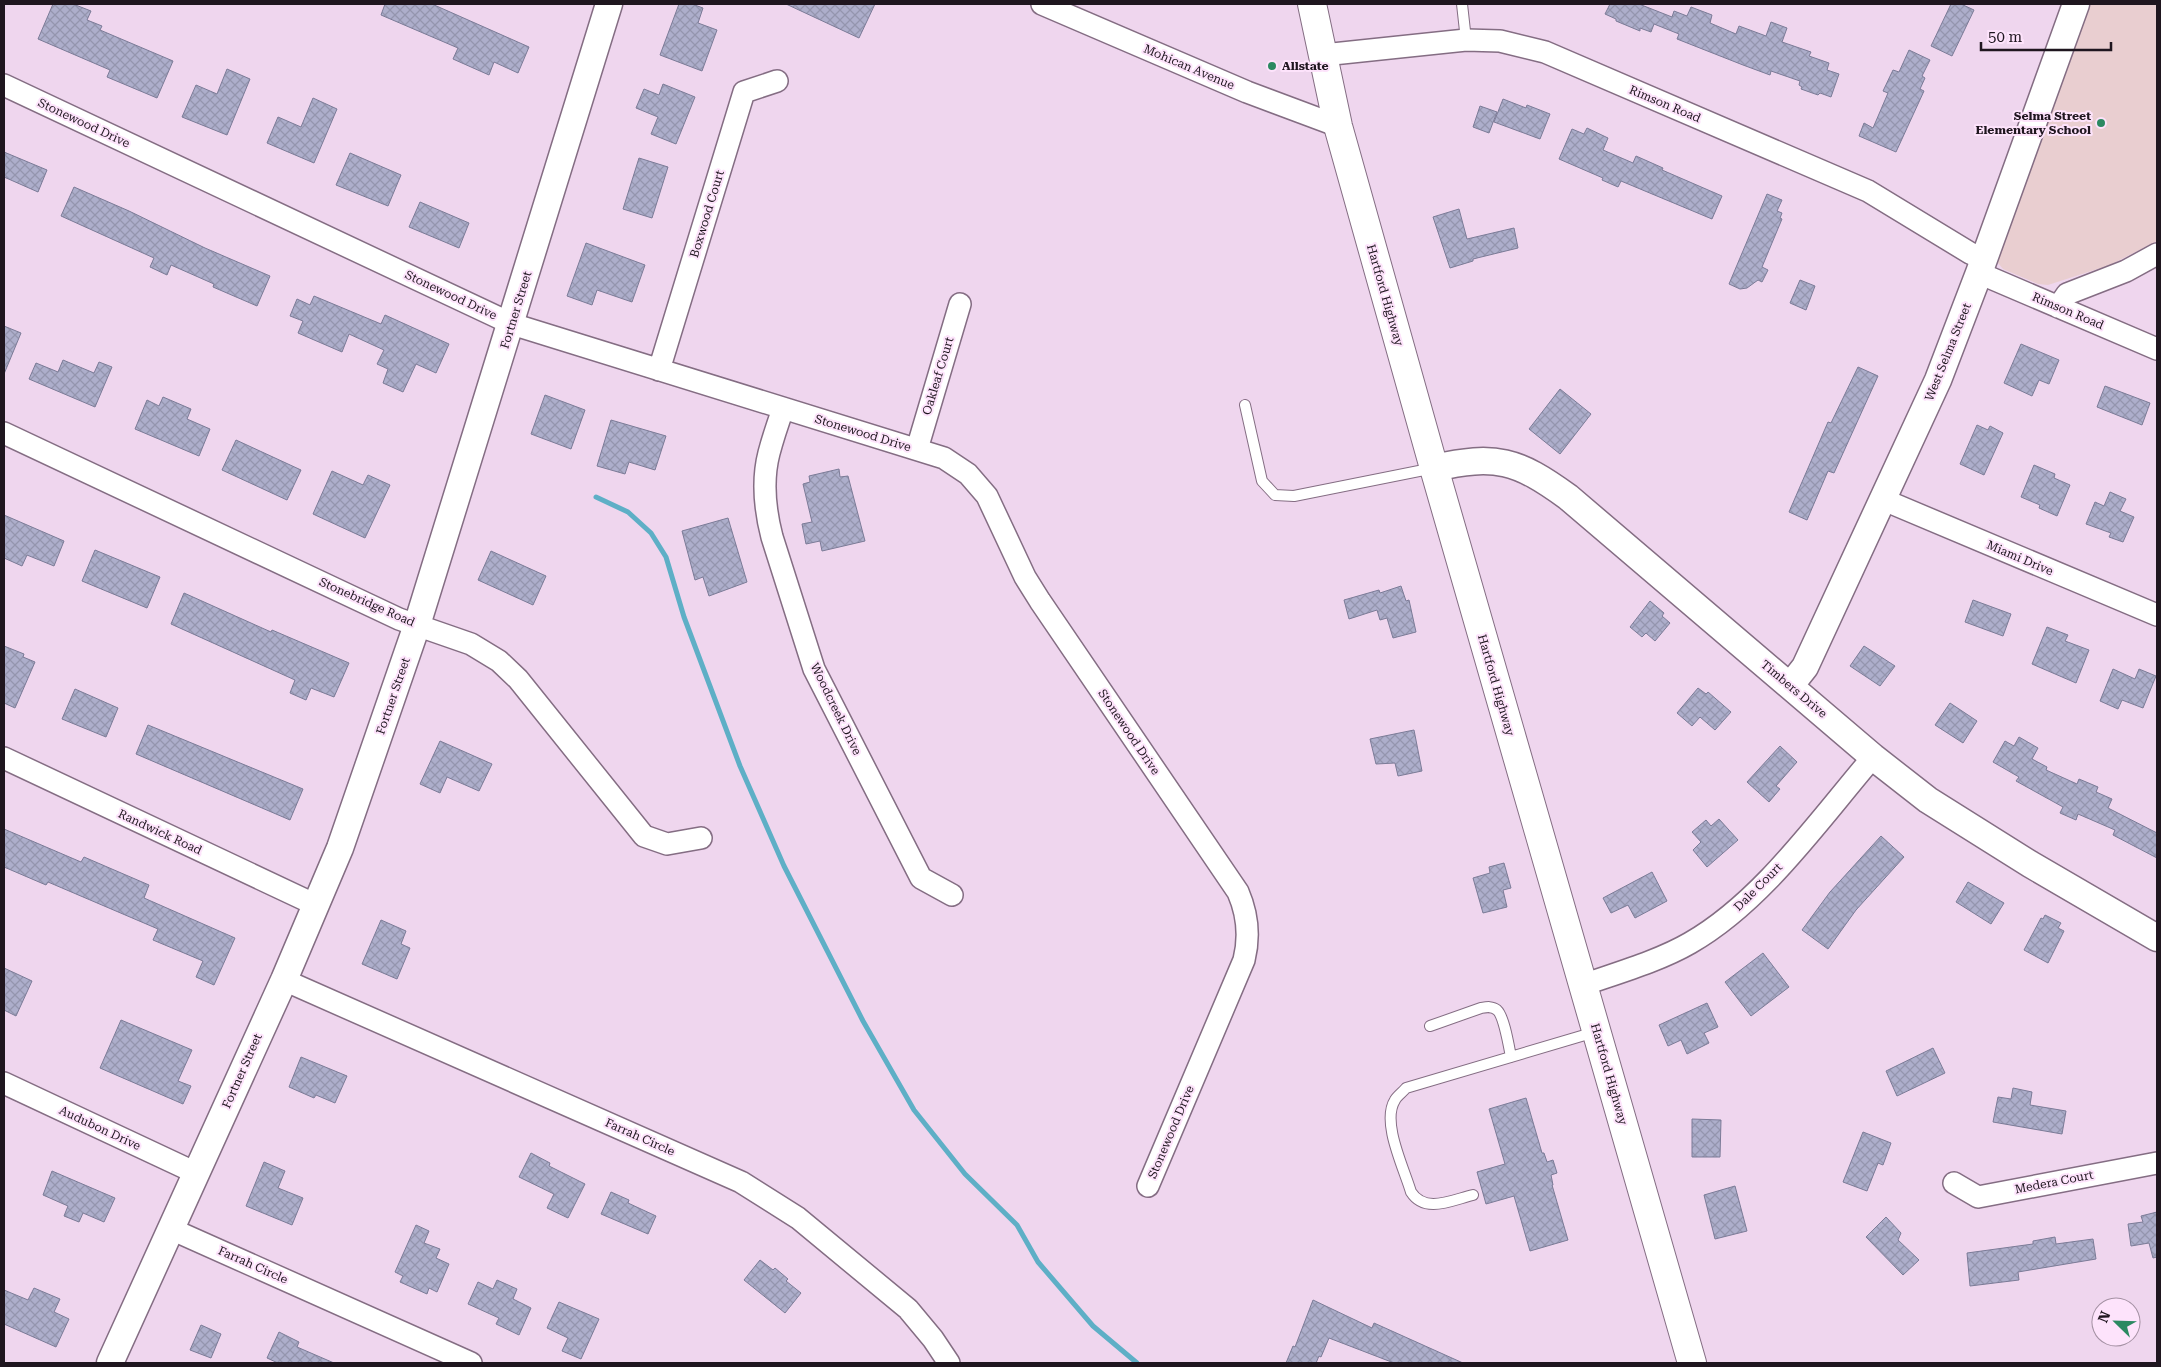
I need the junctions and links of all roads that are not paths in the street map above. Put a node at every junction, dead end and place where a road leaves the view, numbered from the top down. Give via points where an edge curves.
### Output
1 (610, 4) edge
2 (1042, 4) edge
3 (1312, 4) edge
4 (1462, 4) edge
5 (2076, 4) edge
6 (1466, 40) junction
7 (1322, 55) junction
8 (777, 81) dead end
9 (4, 85) edge
10 (1338, 126) junction
11 (2157, 254) edge
12 (1982, 266) junction
13 (960, 304) dead end
14 (2058, 308) junction
15 (512, 324) junction
16 (2157, 349) edge
17 (659, 370) junction
18 (1245, 405) dead end
19 (783, 409) junction
20 (4, 433) edge
21 (917, 449) junction
22 (1434, 468) junction
23 (1884, 500) junction
24 (2157, 616) edge
25 (418, 625) junction
26 (1790, 686) junction
27 (1873, 757) junction
28 (4, 758) edge
29 (701, 838) dead end
30 (952, 895) dead end
31 (316, 905) junction
32 (2157, 938) edge
33 (284, 980) junction
34 (1583, 985) junction
35 (1430, 1026) dead end
36 (1596, 1032) junction
37 (1511, 1057) junction
38 (4, 1083) edge
39 (2157, 1163) edge
40 (196, 1173) junction
41 (1954, 1183) dead end
42 (1148, 1186) dead end
43 (1472, 1195) dead end
44 (171, 1229) junction
45 (110, 1363) edge
46 (471, 1363) edge
47 (949, 1363) edge
48 (1692, 1363) edge

1 - 15 street, Fortner Street
2 - 10 street, Mohican Avenue via 1247,92
3 - 7 main road, Hartford Highway
4 - 6 lane
5 - 12 street, West Selma Street
6 - 7 street, Rimson Road
6 - 12 street, Rimson Road via 1507,42 1545,52 1868,191 1970,253
7 - 10 main road, Hartford Highway
8 - 17 street, Boxwood Court via 744,92
9 - 15 street, Stonewood Drive
10 - 22 main road, Hartford Highway
11 - 14 street via 2126,271 2067,294
12 - 14 street, Rimson Road
12 - 23 street, West Selma Street via 1938,380
13 - 21 street, Oakleaf Court
14 - 16 street, Rimson Road
15 - 17 street, Stonewood Drive
15 - 25 street, Fortner Street
17 - 19 street, Stonewood Drive
18 - 22 lane via 1262,481 1275,495 1294,496
19 - 21 street, Stonewood Drive
19 - 30 street, Woodcreek Drive via 769,454 765,489 767,515 814,669 921,878
20 - 25 street, Stonebridge Road via 390,615
21 - 42 street, Stonewood Drive via 956,465 987,496 1040,601 1233,886 1246,914 1248,937 1244,960
22 - 26 street, Timbers Drive via 1480,460 1521,467 1541,478 1568,497
22 - 34 main road, Hartford Highway
23 - 24 street, Miami Drive
23 - 26 street, West Selma Street via 1805,667
25 - 29 street, Stonebridge Road via 471,644 499,661 518,679 644,836 667,844
25 - 31 street, Fortner Street via 355,808
26 - 27 street, Timbers Drive
27 - 32 street, Timbers Drive via 1968,826
27 - 34 street, Dale Court via 1745,904 1689,944
28 - 31 street, Randwick Road
31 - 33 street, Fortner Street
33 - 40 street, Fortner Street
33 - 47 street, Farrah Circle via 761,1193 798,1218 908,1309
34 - 36 main road, Hartford Highway
35 - 37 lane via 1489,1006 1500,1015
36 - 37 lane
36 - 48 main road, Hartford Highway
37 - 43 lane via 1406,1088 1395,1100 1390,1116 1391,1128 1416,1200 1429,1205
38 - 40 street, Audubon Drive
39 - 41 street, Medera Court via 1978,1197
40 - 44 street, Fortner Street
44 - 45 street, Fortner Street
44 - 46 street, Farrah Circle

